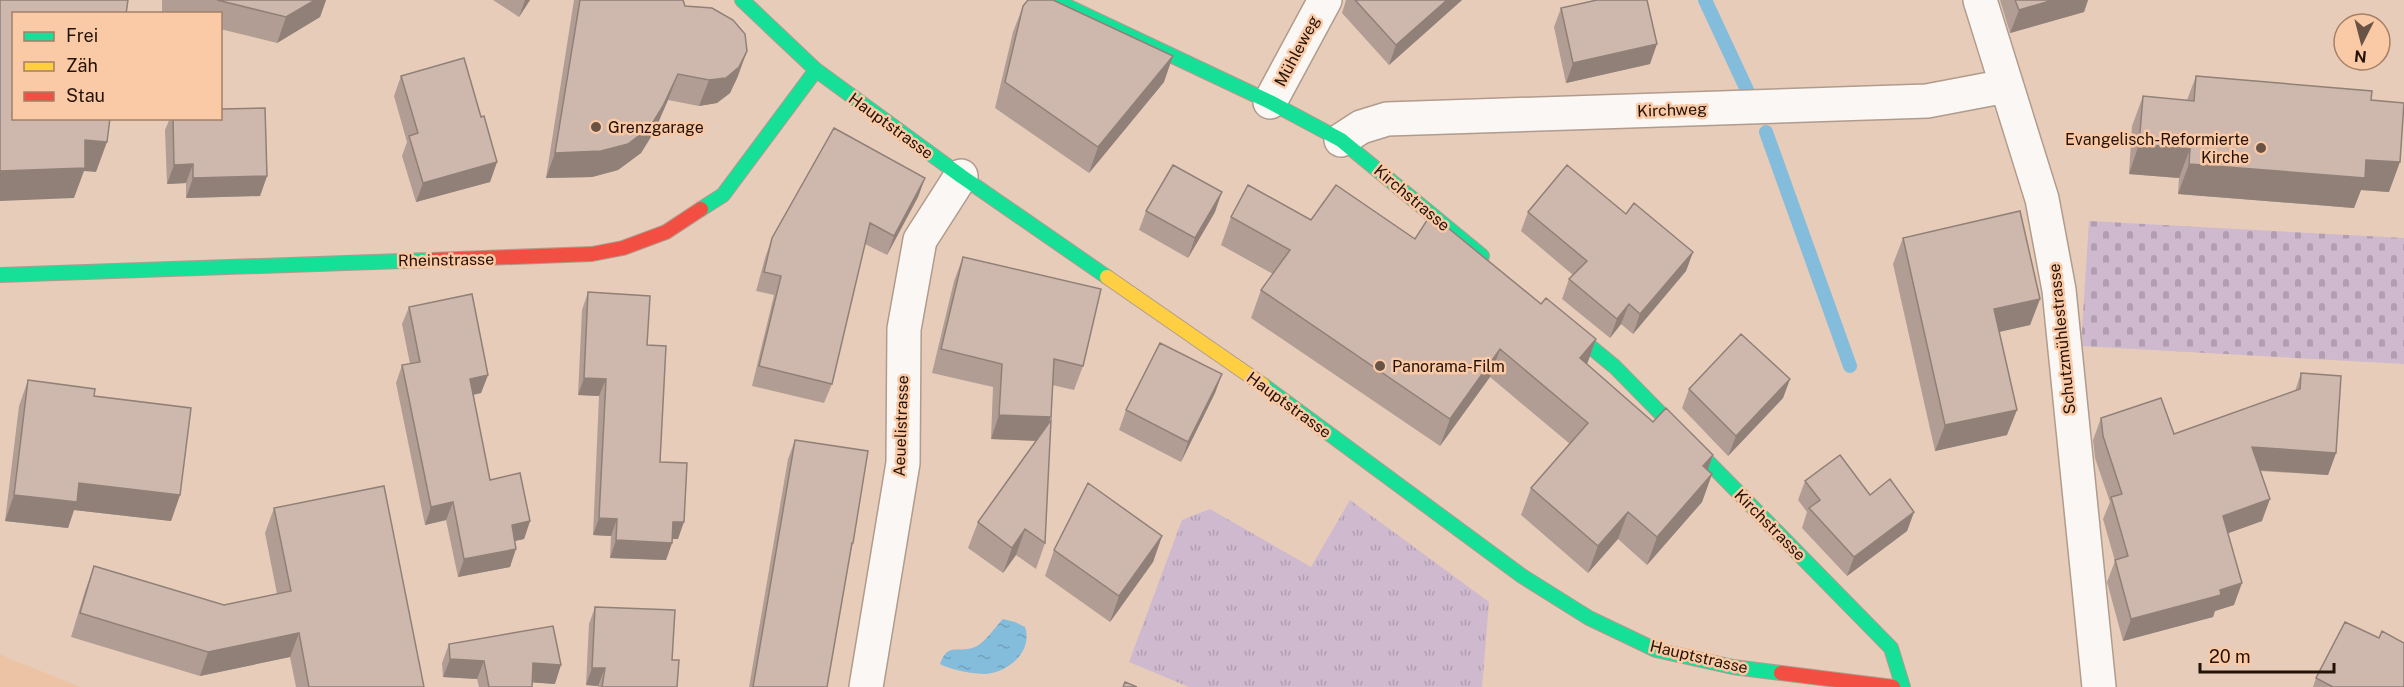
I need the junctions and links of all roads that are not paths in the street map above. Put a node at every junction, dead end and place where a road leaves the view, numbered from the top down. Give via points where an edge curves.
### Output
1 (741, 0) edge
2 (1054, 0) edge
3 (1325, 0) edge
4 (1980, 0) edge
5 (816, 70) junction
6 (2006, 86) junction
7 (1270, 102) junction
8 (1341, 140) junction
9 (961, 176) junction
10 (1497, 269) edge
11 (0, 275) edge
12 (1551, 314) edge
13 (866, 687) edge
14 (1893, 687) edge
15 (1903, 687) edge
16 (2099, 687) edge

1 - 5 main road, Hauptstrasse
2 - 7 main road, Kirchstrasse
3 - 7 street, Mühleweg
4 - 6 street, Schutzmühlestrasse
5 - 9 main road, Hauptstrasse
5 - 11 main road, Rheinstrasse via 723,195 666,232 623,248 554,256
6 - 8 street, Kirchweg via 1927,101 1387,119 1361,127
6 - 16 street, Schutzmühlestrasse via 2043,199 2060,290
7 - 8 main road, Kirchstrasse
8 - 10 main road, Kirchstrasse
9 - 13 street, Aeuelistrasse via 920,240 904,329 903,462
9 - 14 main road, Hauptstrasse via 1264,386 1522,576 1589,618 1656,650 1732,667
12 - 15 main road, Kirchstrasse via 1615,367 1891,648

